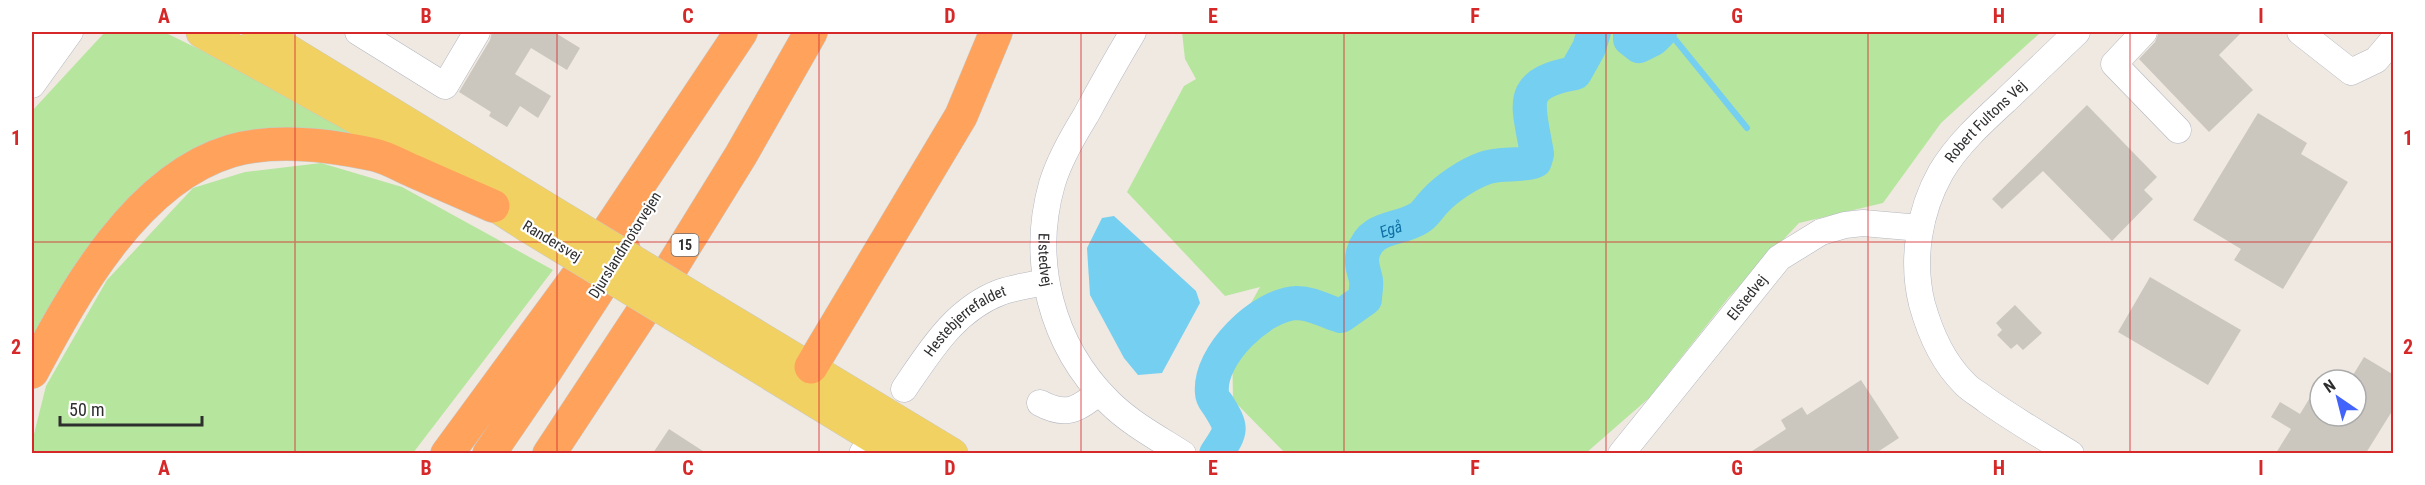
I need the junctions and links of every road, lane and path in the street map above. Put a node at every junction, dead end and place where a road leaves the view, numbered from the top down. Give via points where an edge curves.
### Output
1 (45, 32) edge
2 (70, 32) edge
3 (202, 32) edge
4 (258, 32) edge
5 (358, 32) edge
6 (477, 32) edge
7 (741, 32) edge
8 (752, 32) edge
9 (811, 32) edge
10 (996, 32) edge
11 (1133, 32) edge
12 (2077, 32) edge
13 (2144, 32) edge
14 (2300, 32) edge
15 (2394, 39) edge
16 (32, 51) edge
17 (32, 85) edge
18 (2178, 130) dead end
19 (492, 206) junction
20 (534, 215) junction
21 (1920, 228) junction
22 (1046, 282) junction
23 (32, 372) edge
24 (804, 379) junction
25 (904, 389) dead end
26 (1099, 392) junction
27 (1040, 403) dead end
28 (2038, 445) edge
29 (447, 453) edge
30 (489, 453) edge
31 (549, 453) edge
32 (901, 453) edge
33 (952, 453) edge
34 (1184, 453) edge
35 (1621, 453) edge
36 (2071, 453) edge

1 - 16 street
2 - 17 street
3 - 19 main road, Randersvej via 385,135
4 - 20 main road, Randersvej
5 - 6 street via 445,86
7 - 29 highway via 582,270
8 - 30 highway, Djurslandmotorvejen via 623,251
9 - 31 highway, 15 via 670,269
10 - 24 highway via 960,116
11 - 22 street, Elstedvej via 1052,182 1043,223
12 - 21 street, Robert Fultons Vej via 1963,144 1942,171
13 - 18 street via 2114,64
14 - 15 street via 2351,72 2376,60
19 - 20 main road, Randersvej
19 - 23 highway via 378,155 307,145 268,145 231,151 194,166 166,184 137,211 92,270
20 - 24 main road, Randersvej, bridge
21 - 28 street, Robert Fultons Vej via 1919,292 1940,351 1965,384 2006,414
21 - 35 street, Elstedvej via 1845,225 1821,232 1779,258
22 - 25 street, Hestebjerrefaldet via 1001,292 957,319
22 - 26 street, Elstedvej via 1063,337
24 - 32 main road, Randersvej
24 - 33 main road, Randersvej
26 - 27 street via 1077,408 1062,412
26 - 34 street, Elstedvej via 1129,418
28 - 36 street, Robert Fultons Vej

